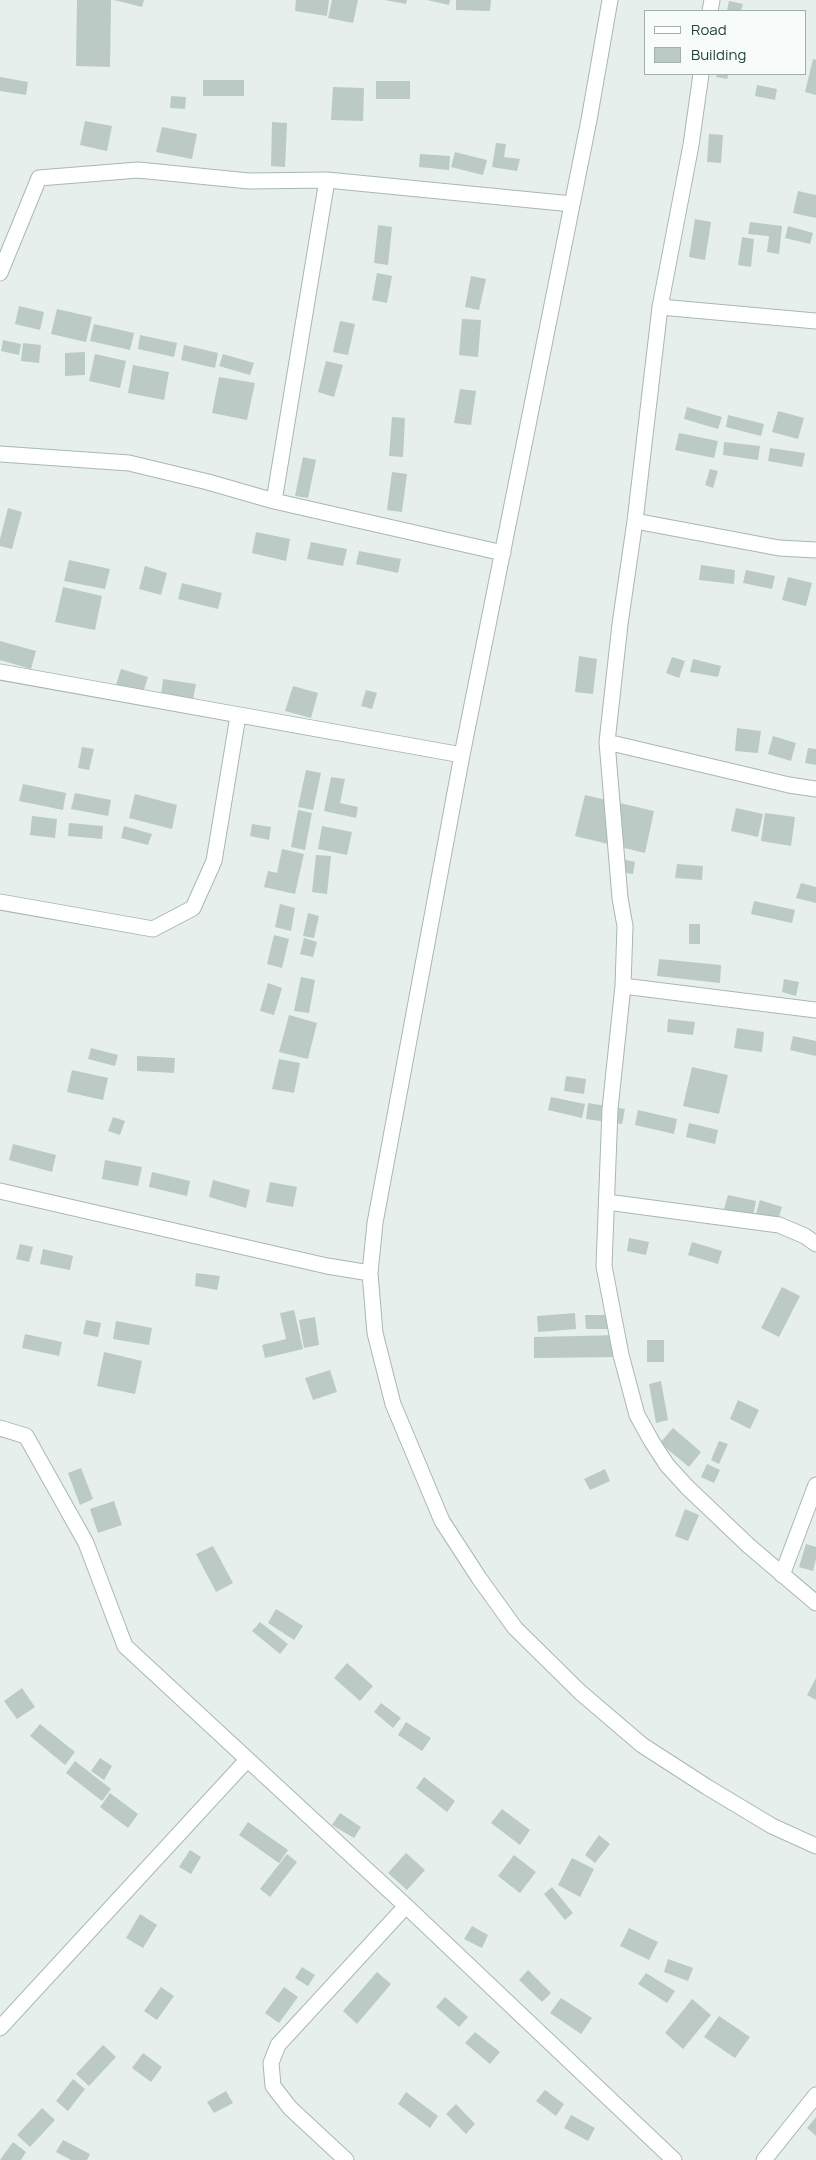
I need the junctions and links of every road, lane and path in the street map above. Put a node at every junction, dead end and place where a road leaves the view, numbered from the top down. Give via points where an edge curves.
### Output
1 (610, 0) edge
2 (701, 75) edge
3 (327, 180) junction
4 (572, 204) junction
5 (0, 273) edge
6 (660, 307) junction
7 (816, 321) edge
8 (0, 454) edge
9 (274, 501) junction
10 (635, 521) junction
11 (816, 550) edge
12 (503, 553) junction
13 (0, 672) edge
14 (238, 716) junction
15 (607, 742) junction
16 (462, 756) junction
17 (816, 789) edge
18 (0, 902) edge
19 (623, 986) junction
20 (816, 1010) edge
21 (0, 1191) edge
22 (607, 1202) junction
23 (816, 1244) edge
24 (370, 1273) junction
25 (0, 1428) edge
26 (816, 1486) edge
27 (782, 1575) junction
28 (816, 1603) edge
29 (248, 1760) junction
30 (816, 1846) edge
31 (406, 1906) junction
32 (0, 2028) edge
33 (816, 2095) edge
34 (346, 2160) edge
35 (674, 2160) edge
36 (764, 2160) edge

1 - 4 street
2 - 6 street
3 - 4 street
3 - 5 street via 249,181 138,170 39,178
3 - 9 street
4 - 12 street
6 - 7 street
6 - 10 street
8 - 9 street via 129,463
9 - 12 street
10 - 11 street via 779,548
10 - 15 street
12 - 16 street
13 - 14 street
14 - 16 street
14 - 18 street via 214,860 193,908 153,929
15 - 17 street
15 - 19 street via 625,926
16 - 24 street via 375,1223
19 - 20 street
19 - 22 street via 610,1109
21 - 24 street
22 - 23 street via 779,1225
22 - 27 street via 604,1266 620,1355 637,1416 667,1465 687,1487
24 - 30 street via 375,1333 393,1404 406,1437 442,1521 516,1628 580,1692 642,1745 772,1826
25 - 29 street via 26,1436 86,1543 125,1646
26 - 27 street
27 - 28 street
29 - 31 street
29 - 32 street
31 - 34 street via 278,2045 271,2063 273,2086 290,2108
31 - 35 street
33 - 36 street

